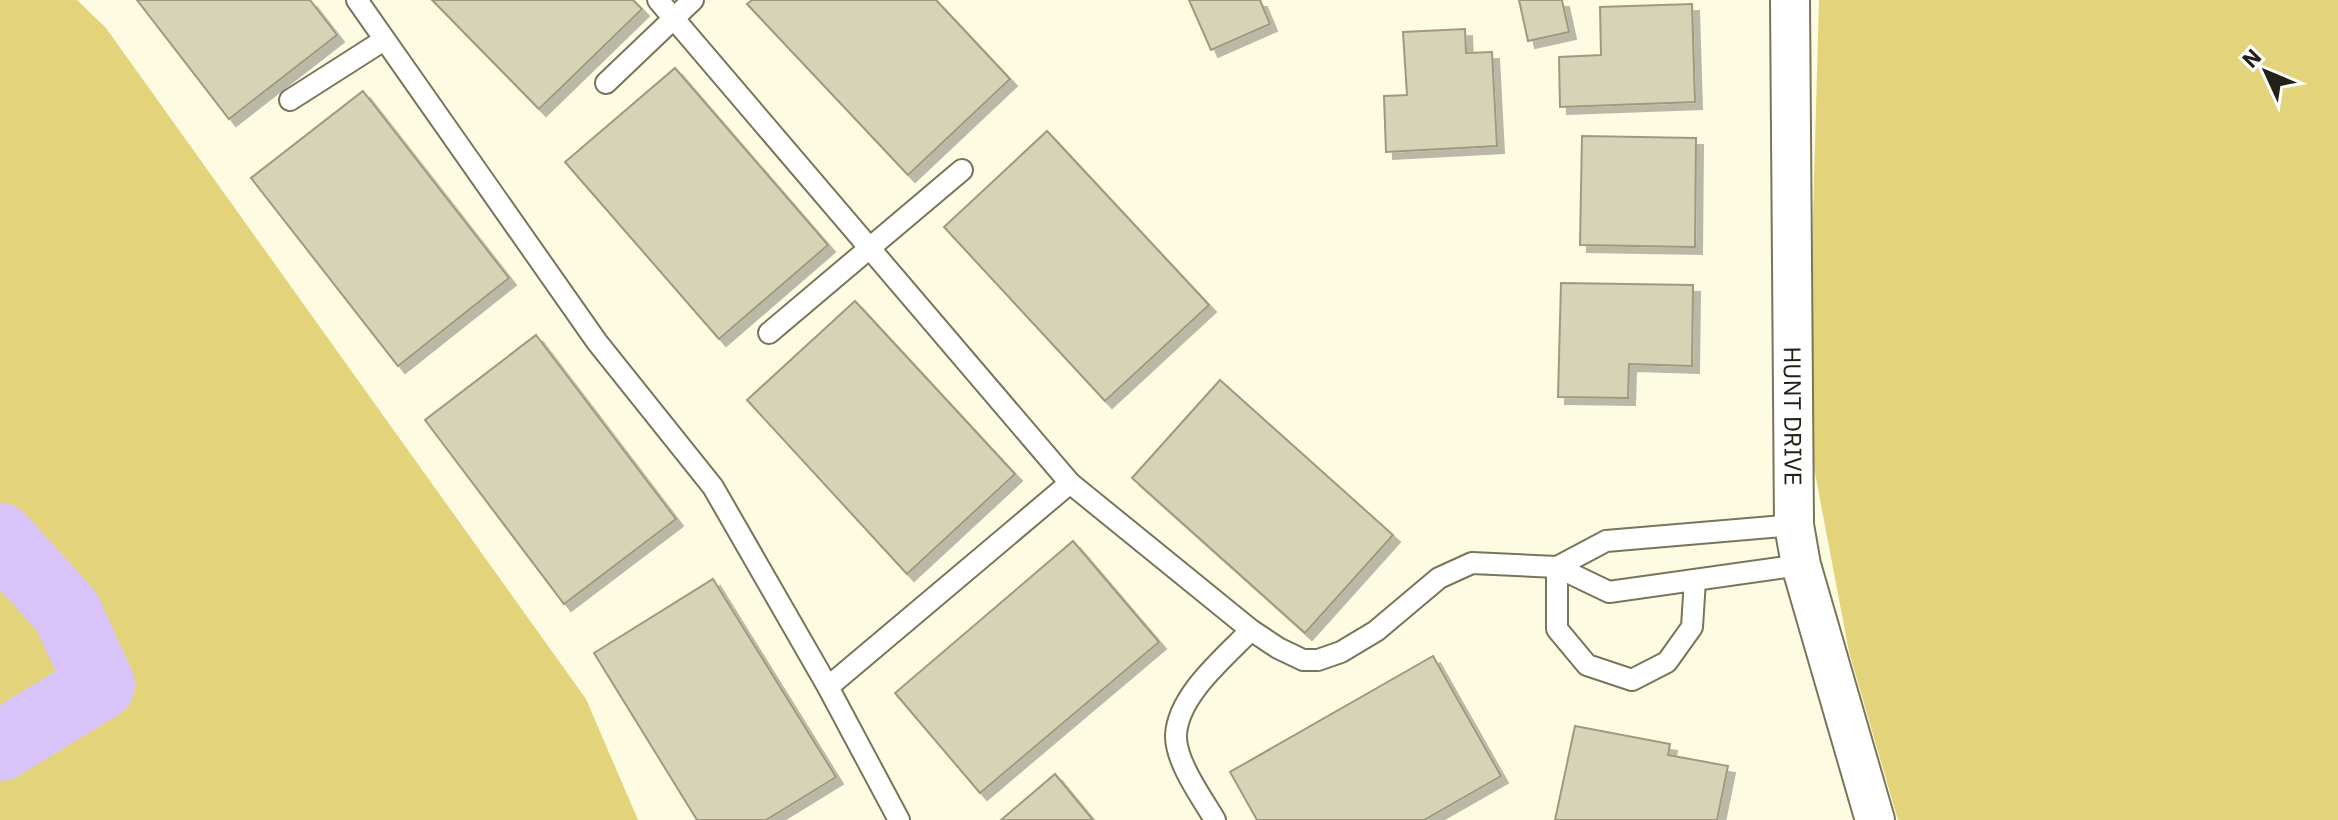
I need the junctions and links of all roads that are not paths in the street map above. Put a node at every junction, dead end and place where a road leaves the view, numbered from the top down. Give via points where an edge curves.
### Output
1 (357, 0) edge
2 (658, 0) edge
3 (693, 0) edge
4 (1790, 0) edge
5 (674, 19) junction
6 (384, 40) junction
7 (606, 83) dead end
8 (290, 100) dead end
9 (962, 170) dead end
10 (869, 248) junction
11 (769, 333) dead end
12 (1070, 483) junction
13 (1794, 525) junction
14 (1801, 565) junction
15 (1557, 567) junction
16 (1695, 580) junction
17 (1251, 630) junction
18 (828, 687) junction
19 (899, 820) edge
20 (1215, 820) edge
21 (1875, 820) edge

1 - 6 lane
2 - 5 lane
3 - 5 lane
4 - 13 street, HUNT DRIVE
5 - 7 lane
5 - 10 lane
6 - 8 lane
6 - 18 lane via 597,342 713,487
9 - 10 lane
10 - 11 lane
10 - 12 lane
12 - 17 lane
12 - 18 lane
13 - 14 street, HUNT DRIVE
13 - 15 lane via 1606,541
14 - 16 lane
14 - 21 street, HUNT DRIVE
15 - 16 lane via 1609,592
15 - 16 lane via 1557,629 1587,665 1632,680 1667,662 1692,627
15 - 17 lane via 1472,563 1439,578 1376,631 1318,660 1303,660
17 - 20 lane via 1202,681 1184,707 1176,736 1182,762
18 - 19 lane

